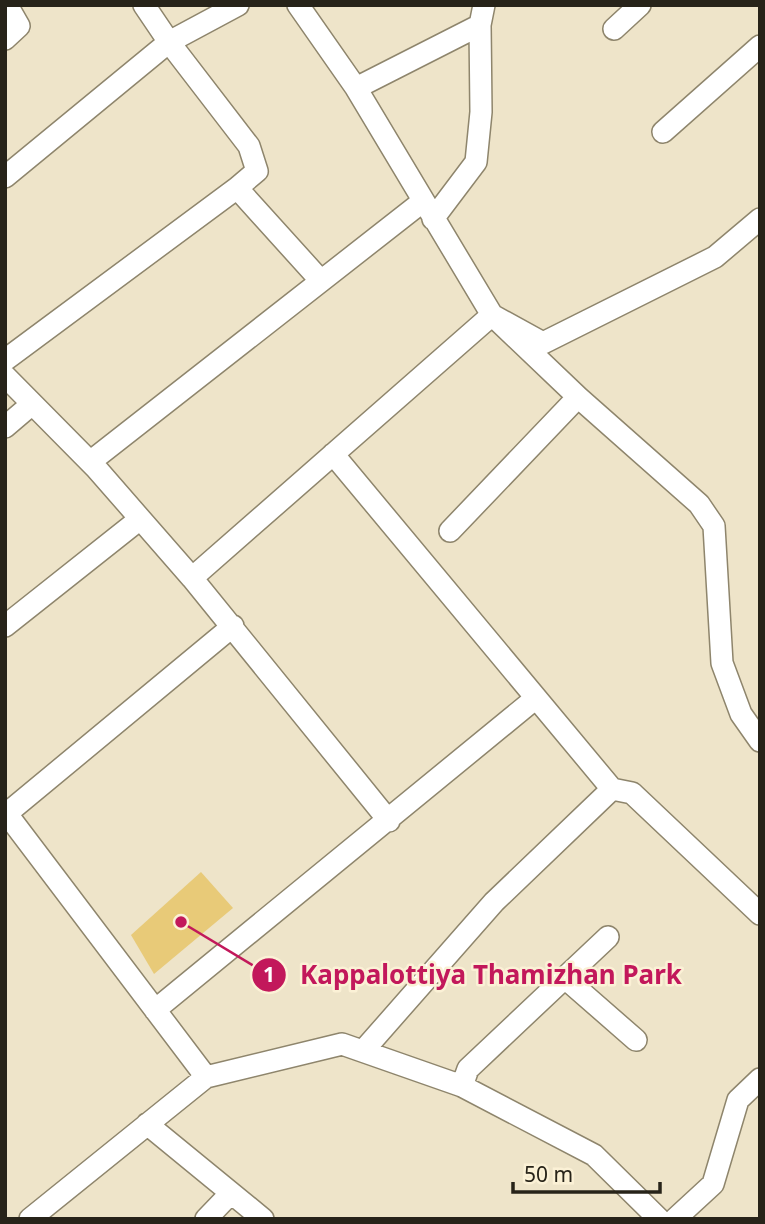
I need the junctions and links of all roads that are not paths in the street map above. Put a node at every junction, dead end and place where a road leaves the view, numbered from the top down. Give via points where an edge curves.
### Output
1 (7, 5) edge
2 (144, 5) edge
3 (238, 5) edge
4 (298, 5) edge
5 (640, 5) edge
6 (482, 15) edge
7 (614, 29) dead end
8 (5, 40) edge
9 (169, 42) junction
10 (760, 46) edge
11 (356, 88) junction
12 (663, 132) dead end
13 (5, 177) edge
14 (237, 188) junction
15 (427, 210) junction
16 (759, 222) edge
17 (321, 281) junction
18 (492, 315) junction
19 (5, 360) edge
20 (5, 376) edge
21 (578, 397) junction
22 (32, 404) junction
23 (5, 427) edge
24 (333, 454) junction
25 (90, 462) junction
26 (140, 519) junction
27 (450, 531) dead end
28 (192, 578) junction
29 (5, 626) edge
30 (233, 626) junction
31 (536, 698) junction
32 (760, 741) edge
33 (612, 789) junction
34 (6, 815) edge
35 (388, 821) junction
36 (760, 914) edge
37 (608, 937) dead end
38 (565, 978) junction
39 (155, 1010) junction
40 (636, 1040) dead end
41 (363, 1051) junction
42 (206, 1077) junction
43 (760, 1079) edge
44 (462, 1086) junction
45 (147, 1124) junction
46 (231, 1193) junction
47 (30, 1219) edge
48 (206, 1219) edge
49 (263, 1219) edge
50 (659, 1219) edge
51 (675, 1219) edge

1 - 8 street via 19,26
2 - 9 street
3 - 9 street
4 - 11 street
5 - 7 street
6 - 11 street
6 - 15 street via 476,162
9 - 13 street
9 - 14 street via 249,146 257,171
10 - 12 street
11 - 15 street
14 - 17 street
14 - 19 street
15 - 17 street
15 - 18 street
16 - 18 street via 715,257 543,343
17 - 25 street
18 - 21 street
18 - 24 street
20 - 22 street
21 - 27 street
21 - 32 street via 699,504 714,526 722,663 741,714
22 - 23 street
22 - 25 street
24 - 28 street
24 - 31 street
25 - 26 street
26 - 28 street
26 - 29 street
28 - 30 street
30 - 34 street
30 - 35 street
31 - 33 street
31 - 35 street
33 - 36 street via 632,793
33 - 41 street via 494,902
34 - 39 street
35 - 39 street
37 - 38 street
38 - 40 street
38 - 44 street via 468,1069
39 - 42 street
41 - 42 street via 342,1044
41 - 44 street
42 - 45 street
43 - 51 street via 738,1101 713,1184
44 - 50 street via 594,1155
45 - 46 street
45 - 47 street
46 - 48 street
46 - 49 street

